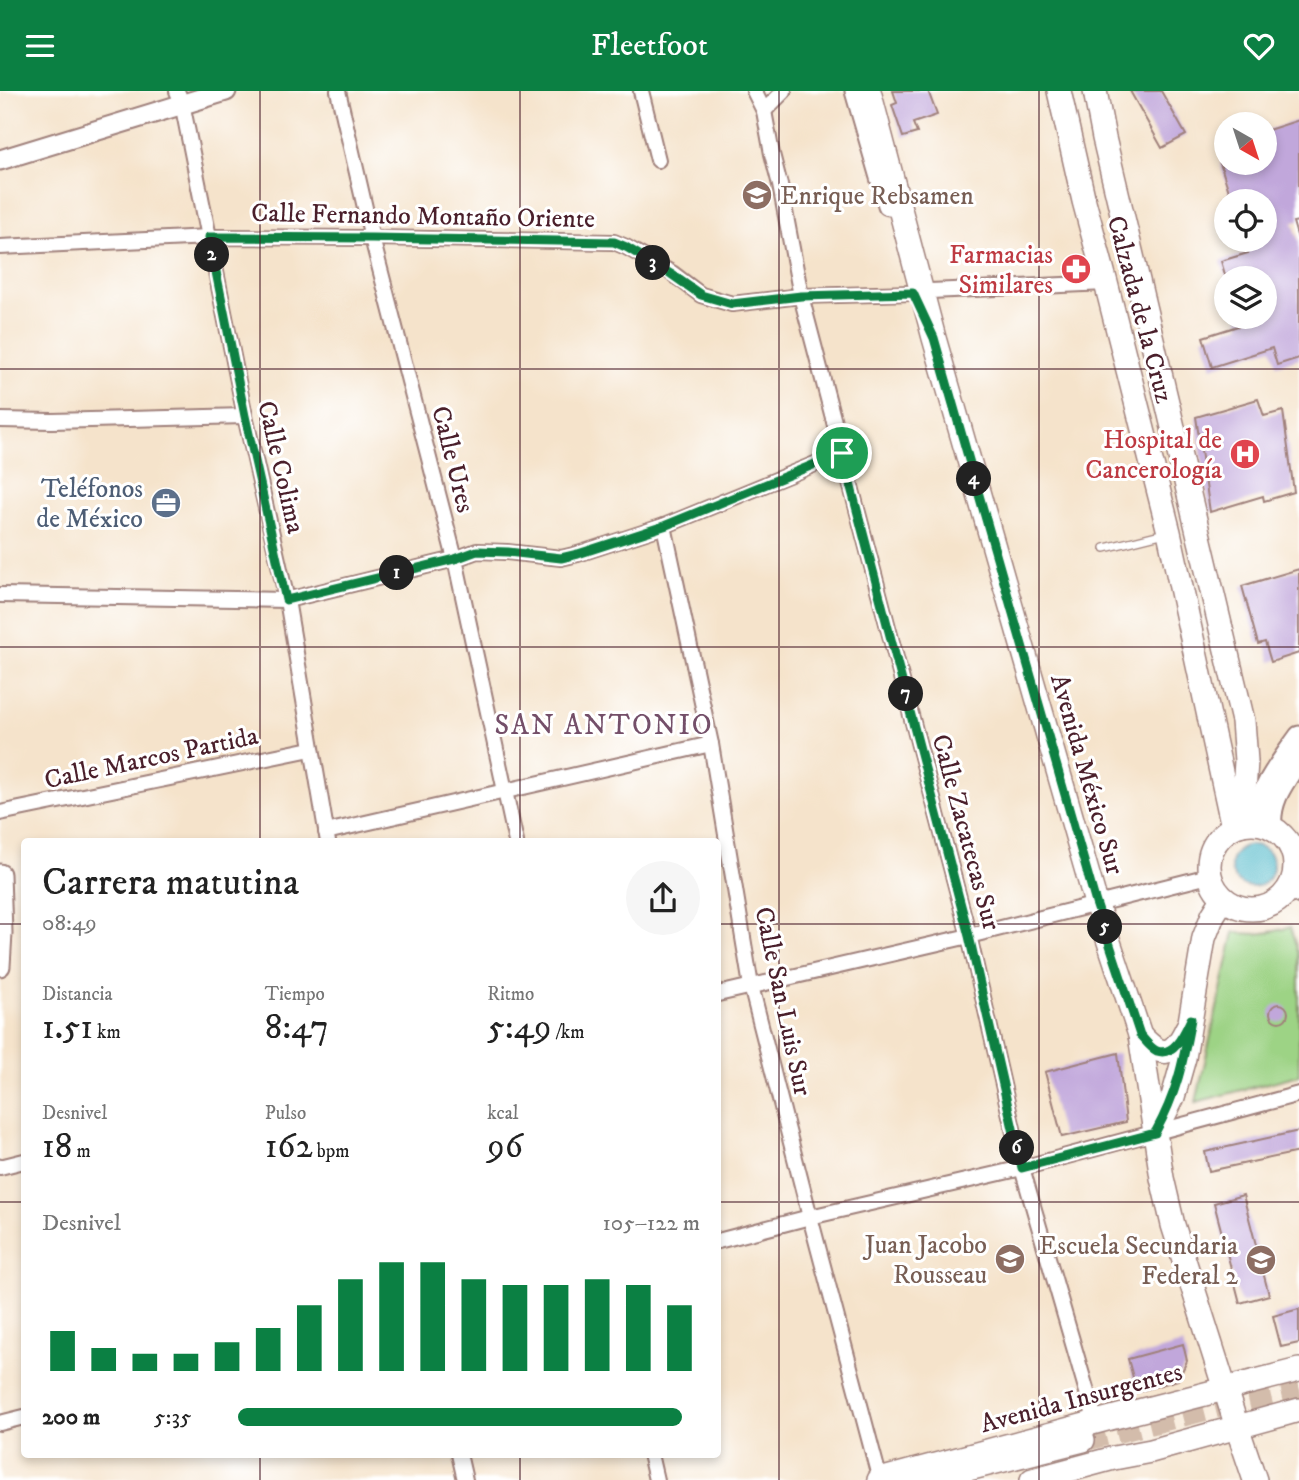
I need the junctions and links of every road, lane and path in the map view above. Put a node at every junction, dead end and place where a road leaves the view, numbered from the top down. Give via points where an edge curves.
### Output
1 (226, 91) edge
2 (338, 91) edge
3 (640, 91) edge
4 (754, 91) edge
5 (784, 91) edge
6 (855, 91) edge
7 (869, 91) edge
8 (879, 91) edge
9 (1044, 91) edge
10 (1059, 91) edge
11 (1087, 91) edge
12 (1095, 91) edge
13 (179, 97) edge
14 (764, 111) junction
15 (1104, 138) junction
16 (0, 160) edge
17 (658, 160) dead end
18 (1084, 201) junction
19 (209, 237) junction
20 (372, 238) junction
21 (0, 247) edge
22 (1107, 283) junction
23 (921, 292) junction
24 (801, 296) junction
25 (934, 338) junction
26 (245, 416) junction
27 (0, 420) edge
28 (1176, 441) junction
29 (1149, 451) junction
30 (842, 453) junction
31 (664, 526) junction
32 (1169, 532) junction
33 (1105, 548) dead end
34 (455, 559) junction
35 (0, 595) edge
36 (286, 600) junction
37 (1299, 736) edge
38 (711, 744) junction
39 (312, 749) junction
40 (1299, 760) edge
41 (507, 792) junction
42 (0, 813) edge
43 (1250, 825) junction
44 (327, 837) edge
45 (515, 838) edge
46 (0, 874) edge
47 (1209, 876) junction
48 (1296, 883) edge
49 (1223, 899) junction
50 (1096, 903) junction
51 (969, 936) junction
52 (0, 966) edge
53 (751, 986) junction
54 (721, 993) edge
55 (1191, 1019) junction
56 (1140, 1035) junction
57 (1299, 1094) edge
58 (1155, 1133) junction
59 (21, 1162) edge
60 (0, 1167) edge
61 (1022, 1168) junction
62 (810, 1217) junction
63 (721, 1240) edge
64 (1299, 1370) edge
65 (1224, 1388) junction
66 (1299, 1410) edge
67 (21, 1418) edge
68 (0, 1423) edge
69 (1237, 1427) junction
70 (1094, 1433) junction
71 (460, 1458) edge
72 (651, 1458) edge
73 (1114, 1458) junction
74 (1060, 1476) edge
75 (465, 1480) edge
76 (656, 1480) edge
77 (879, 1480) edge
78 (925, 1480) edge
79 (982, 1480) edge
80 (1032, 1480) edge
81 (1255, 1480) edge

1 - 13 main road
2 - 20 street, Calle Ures
3 - 17 street
4 - 14 street, Calle Zacatecas Sur
5 - 14 street
6 - 23 main road, Avenida México Sur
7 - 25 main road
8 - 23 main road, Avenida México Sur
9 - 18 main road
10 - 18 main road, Calzada de la Cruz
11 - 15 main road
12 - 15 main road
13 - 16 main road
13 - 19 street, Calle Colima
14 - 24 street, Calle Zacatecas Sur
15 - 28 main road, Calzada de la Cruz
18 - 22 main road, Calzada de la Cruz
19 - 20 street, Calle Fernando Montaño Oriente
19 - 21 street, Calle Fernando Montaño Oriente
19 - 26 street, Calle Colima
20 - 24 street, Calle Fernando Montaño Oriente via 614,242 701,295 732,304
20 - 34 street, Calle Ures
22 - 23 street, Calle Fernando Montaño Oriente
22 - 29 main road, Calzada de la Cruz
23 - 24 street, Calle Fernando Montaño Oriente
23 - 25 main road, Avenida México Sur
24 - 30 street, Calle Zacatecas Sur
25 - 50 main road, Avenida México Sur
26 - 27 street
26 - 36 street, Calle Colima
28 - 29 main road
28 - 43 main road, Calzada de la Cruz via 1243,721
29 - 32 main road, Calzada de la Cruz
30 - 31 street
30 - 51 street, Calle Zacatecas Sur
31 - 34 street via 561,558 477,551
31 - 38 street, Calle San Luis Sur
32 - 33 lane
32 - 43 main road, Calzada de la Cruz
34 - 36 street
34 - 41 street, Calle Ures
35 - 36 street
36 - 39 street, Calle Colima
37 - 43 main road via 1266,786
38 - 41 street
38 - 53 street, Calle San Luis Sur
39 - 42 street, Calle Marcos Partida
39 - 44 street, Calle Colima
40 - 43 main road via 1276,796 1271,817
41 - 44 street
41 - 45 street, Calle Ures
43 - 47 main road via 1224,833 1214,843
43 - 48 main road via 1286,839 1293,851
46 - 52 main road
47 - 49 main road
47 - 50 street
48 - 49 main road via 1274,904 1260,909 1245,909
49 - 55 main road via 1204,938
50 - 51 street
50 - 56 main road, Avenida México Sur
51 - 53 street
51 - 61 street, Calle Zacatecas Sur
53 - 54 street
53 - 62 street, Calle San Luis Sur
55 - 56 main road via 1169,1050 1157,1051
55 - 58 main road via 1173,1097
56 - 58 main road, Avenida México Sur
57 - 58 street
58 - 61 street
58 - 65 main road, Avenida México Sur via 1174,1225
59 - 60 street
61 - 62 street
61 - 70 street, Calle Zacatecas Sur
62 - 63 street
62 - 77 street, Calle San Luis Sur
64 - 65 main road, Avenida Insurgentes
65 - 69 main road, Avenida México Sur
65 - 70 main road, Avenida Insurgentes
66 - 69 main road
67 - 68 street
69 - 73 main road
69 - 81 main road, Avenida México Sur
70 - 73 main road via 1124,1422 1129,1427 1132,1438 1127,1450
70 - 77 main road, Avenida Insurgentes
70 - 78 main road, Avenida Insurgentes
70 - 79 main road, Avenida Insurgentes
71 - 75 street
72 - 76 street
73 - 74 main road
74 - 80 main road

